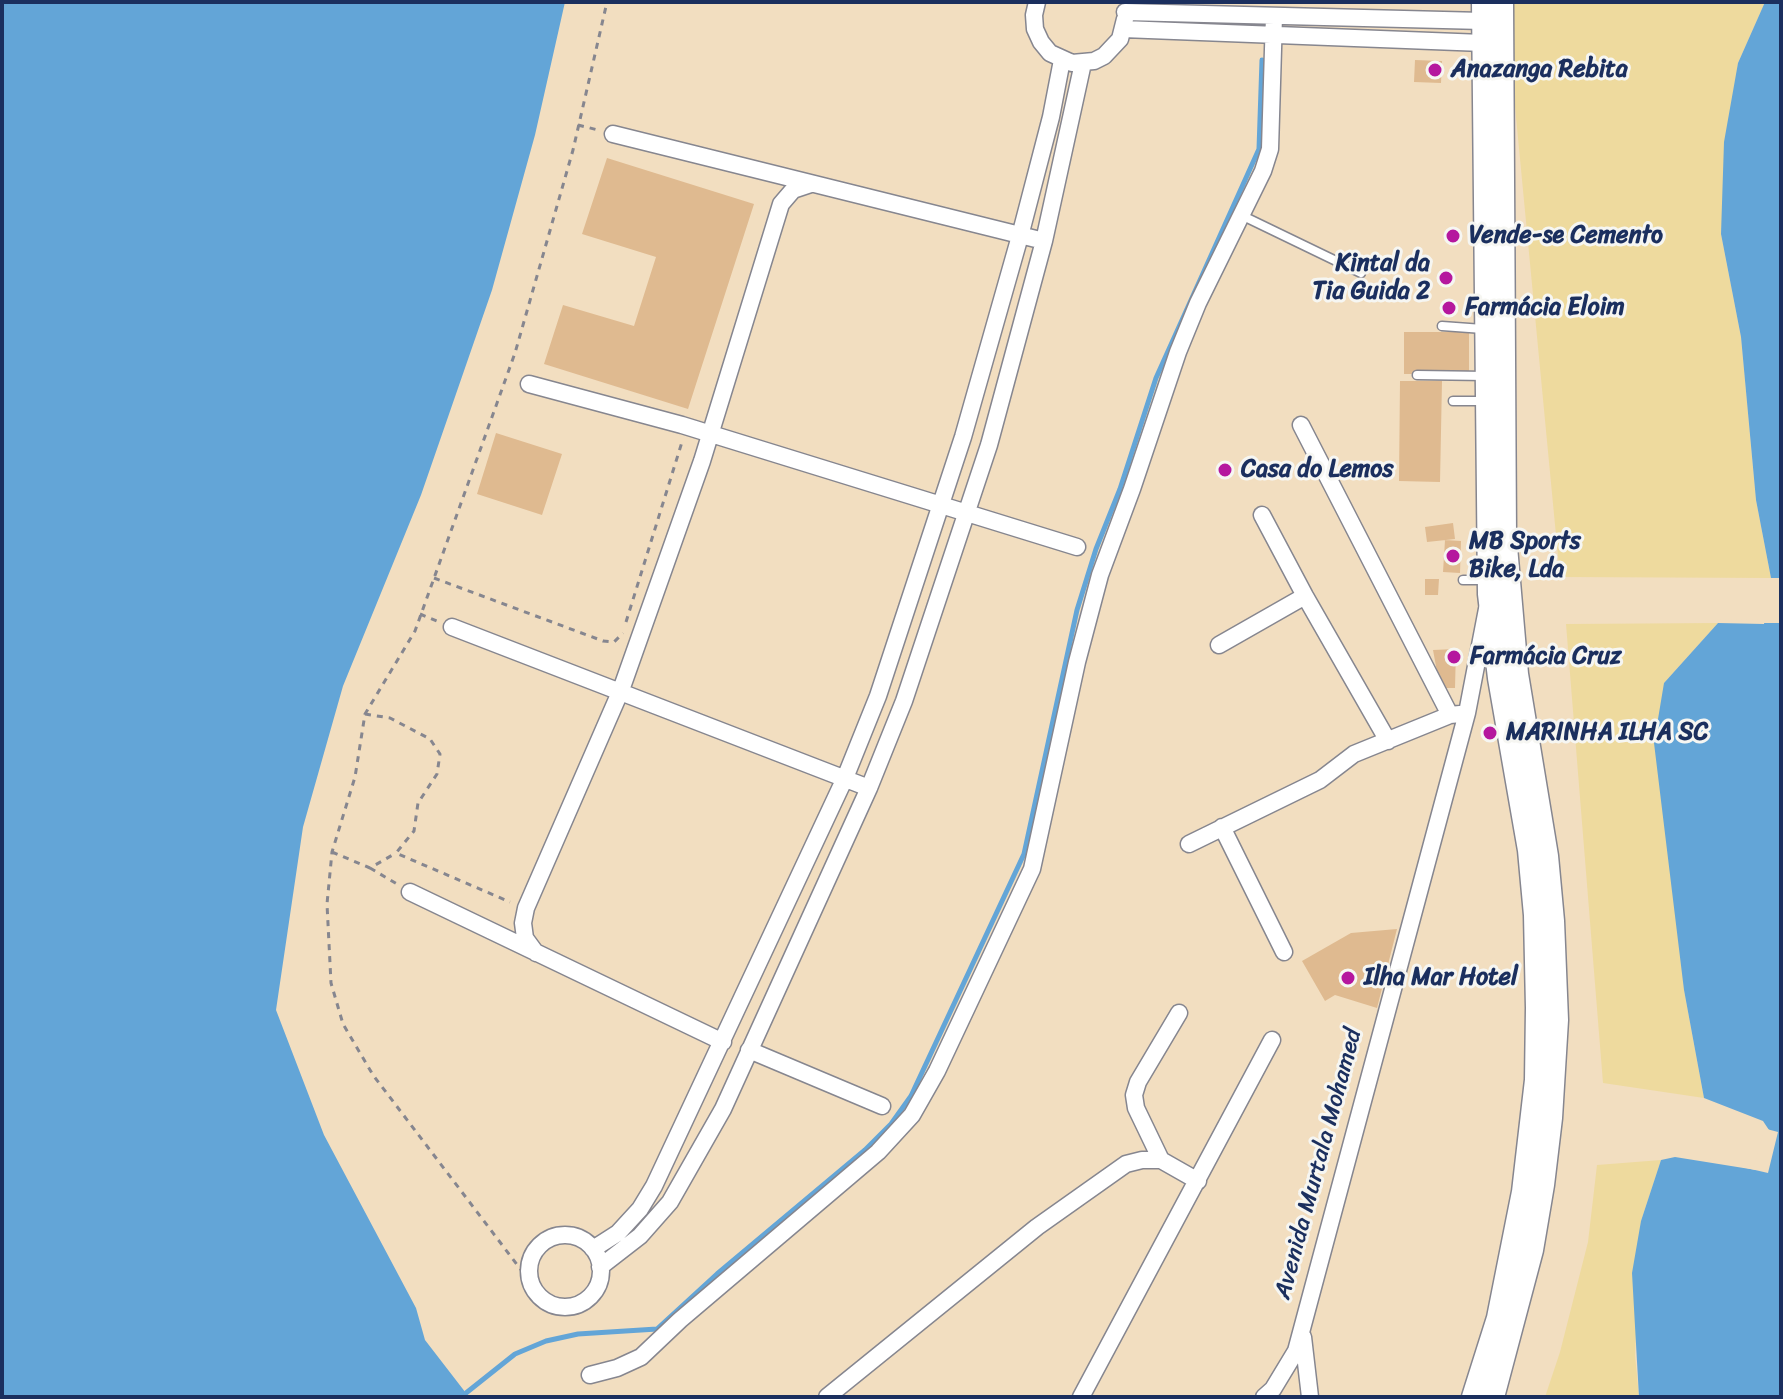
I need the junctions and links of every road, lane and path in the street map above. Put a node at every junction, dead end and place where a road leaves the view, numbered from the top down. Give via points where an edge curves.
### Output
1 (607, 2) edge
2 (1037, 2) edge
3 (1502, 2) edge
4 (1124, 7) edge
5 (1274, 16) junction
6 (1483, 22) edge
7 (1123, 29) junction
8 (1274, 36) junction
9 (1062, 60) junction
10 (1083, 63) junction
11 (578, 125) junction
12 (613, 134) joint
13 (811, 184) junction
14 (1243, 216) junction
15 (1020, 236) junction
16 (1044, 241) junction
17 (1361, 273) dead end
18 (1442, 326) dead end
19 (1487, 329) junction
20 (1417, 375) dead end
21 (1487, 376) junction
22 (529, 384) dead end
23 (1453, 401) dead end
24 (1487, 401) junction
25 (1301, 425) dead end
26 (686, 427) junction
27 (710, 434) junction
28 (941, 507) junction
29 (967, 515) junction
30 (1262, 515) dead end
31 (1077, 547) dead end
32 (434, 578) junction
33 (1463, 580) dead end
34 (1489, 587) junction
35 (1305, 596) junction
36 (452, 627) dead end
37 (1219, 645) dead end
38 (621, 690) junction
39 (365, 714) junction
40 (1458, 714) junction
41 (1388, 741) junction
42 (845, 778) junction
43 (869, 788) junction
44 (1222, 827) junction
45 (1189, 844) dead end
46 (332, 852) junction
47 (396, 853) junction
48 (370, 868) junction
49 (410, 892) joint
50 (526, 908) junction
51 (1284, 952) dead end
52 (536, 953) junction
53 (1179, 1013) dead end
54 (1272, 1040) dead end
55 (723, 1042) junction
56 (749, 1050) junction
57 (882, 1106) dead end
58 (1161, 1160) junction
59 (1198, 1181) junction
60 (593, 1249) junction
61 (600, 1267) junction
62 (531, 1283) junction
63 (1302, 1328) junction
64 (590, 1375) dead end
65 (827, 1397) edge
66 (1081, 1397) edge
67 (1264, 1397) edge
68 (1310, 1397) edge
69 (1473, 1397) edge
70 (1493, 1397) edge

1 - 11 path
2 - 9 street via 1035,29 1041,42
3 - 70 street via 1505,535 1517,674 1547,856 1557,1020 1541,1198
4 - 5 street
4 - 7 street
5 - 6 street
5 - 8 street
6 - 8 street
6 - 19 street, Avenida Murtala Mohamed
7 - 8 street
7 - 10 street via 1104,56
8 - 14 street via 1270,149
9 - 10 street
9 - 15 street
10 - 16 street
11 - 12 path
11 - 32 path via 515,353
12 - 13 street
13 - 15 street
13 - 27 street via 793,190 781,204
14 - 17 lane
14 - 64 street via 1178,352 1100,575 1032,869 926,1093 878,1152 641,1357
15 - 16 street
15 - 28 street
16 - 29 street
18 - 19 lane
19 - 21 street, Avenida Murtala Mohamed
20 - 21 lane
21 - 24 street, Avenida Murtala Mohamed
22 - 26 street
23 - 24 lane
24 - 34 street, Avenida Murtala Mohamed
25 - 40 street
26 - 27 street
26 - 32 path via 622,636 614,642
27 - 28 street
27 - 38 street
28 - 29 street
28 - 42 street
29 - 31 street
29 - 43 street
30 - 35 street
32 - 39 path via 415,631
33 - 34 lane
34 - 40 street, Avenida Murtala Mohamed
34 - 69 street, Avenida Murtala Mohamed via 1529,850 1536,1080 1504,1291
35 - 37 street
35 - 41 street
36 - 38 street
38 - 42 street
38 - 50 street
39 - 46 path via 355,777
39 - 47 path via 390,718 430,739 440,754 437,774 418,803 414,831
40 - 41 street
40 - 63 street, Avenida Murtala Mohamed
41 - 44 street via 1354,754 1320,780
42 - 43 street
42 - 55 street
43 - 56 street
44 - 45 street
44 - 51 street
46 - 48 path
46 - 62 path via 328,950 343,1024 373,1075
47 - 48 path
47 - 50 path
48 - 49 path
49 - 52 street
50 - 52 street via 525,938
52 - 55 street
53 - 58 street via 1134,1095
54 - 59 street
55 - 60 street via 640,1209 618,1233
56 - 57 street
56 - 61 street via 723,1109 670,1202 640,1236
58 - 59 street
58 - 65 street via 1126,1164 1037,1227
59 - 66 street
60 - 61 street
60 - 62 street via 569,1235 546,1241 531,1259
61 - 62 street via 596,1289 567,1307 545,1301
63 - 67 street, Avenida Murtala Mohamed via 1296,1351
63 - 68 street

